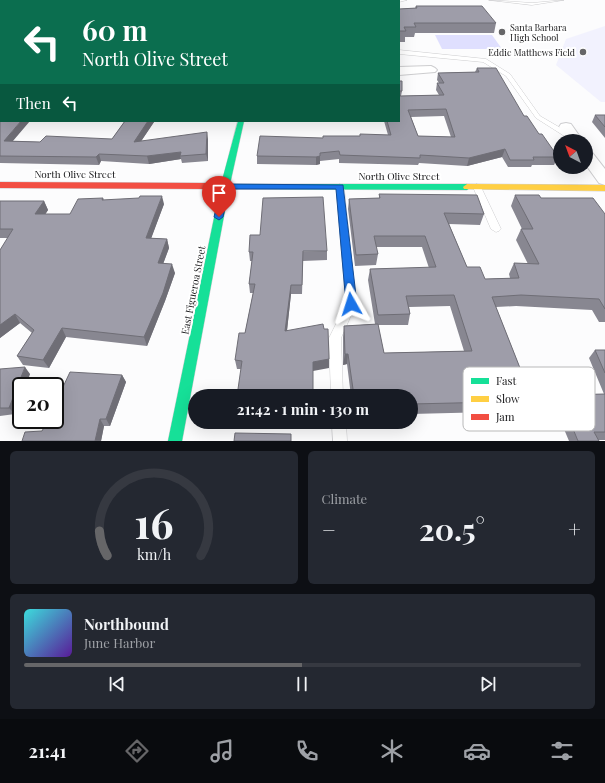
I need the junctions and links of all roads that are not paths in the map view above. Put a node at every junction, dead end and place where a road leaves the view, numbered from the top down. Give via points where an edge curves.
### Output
1 (491, 0) edge
2 (562, 0) edge
3 (400, 52) edge
4 (431, 70) dead end
5 (400, 71) edge
6 (241, 122) edge
7 (566, 127) dead end
8 (566, 134) edge
9 (571, 134) edge
10 (593, 164) edge
11 (605, 180) edge
12 (0, 185) edge
13 (225, 186) junction
14 (340, 187) junction
15 (477, 187) junction
16 (605, 188) edge
17 (496, 229) dead end
18 (337, 389) edge
19 (339, 429) edge
20 (175, 441) edge
21 (340, 441) edge

1 - 2 lane via 532,4
3 - 8 lane via 484,60 508,75 538,117
4 - 5 street
6 - 13 street, East Figueroa Street
7 - 9 street
10 - 11 street
12 - 13 street, North Olive Street
13 - 14 street, North Olive Street
13 - 20 street, East Figueroa Street
14 - 15 street, North Olive Street
14 - 18 lane via 351,304 335,338
15 - 16 street, North Olive Street
15 - 17 lane
19 - 21 lane

